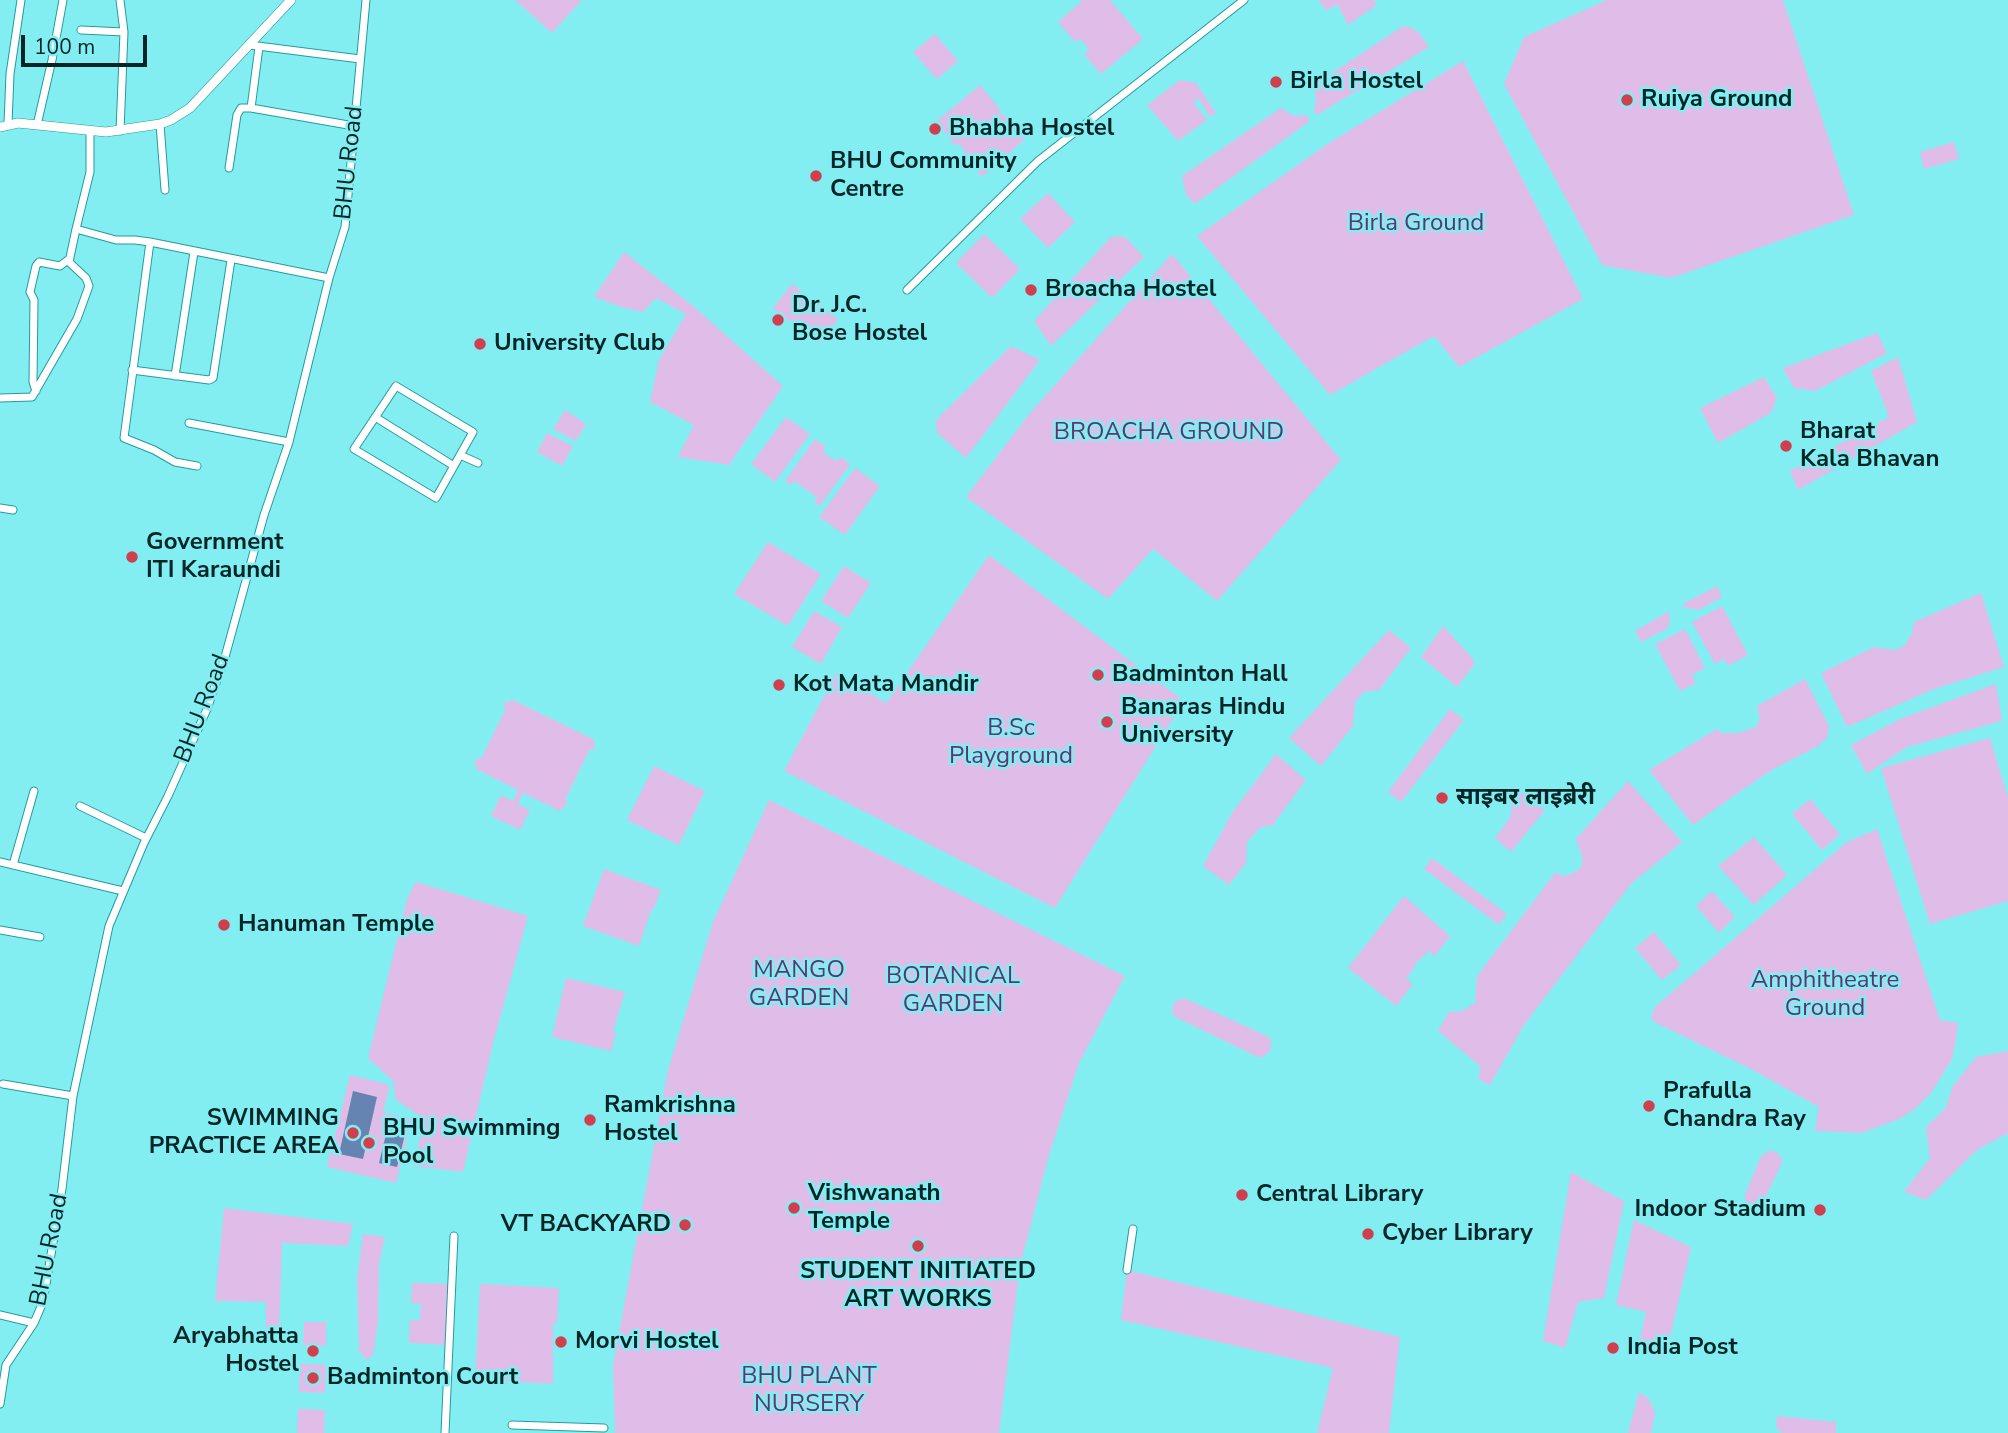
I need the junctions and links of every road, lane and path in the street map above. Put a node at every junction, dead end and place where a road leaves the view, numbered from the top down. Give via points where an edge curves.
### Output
1 (21, 0) edge
2 (62, 0) edge
3 (120, 0) edge
4 (291, 0) edge
5 (366, 0) edge
6 (1244, 0) edge
7 (81, 30) dead end
8 (124, 32) junction
9 (255, 46) junction
10 (360, 59) junction
11 (251, 108) junction
12 (160, 124) junction
13 (37, 125) junction
14 (4, 126) edge
15 (354, 126) junction
16 (120, 131) junction
17 (90, 132) junction
18 (229, 168) dead end
19 (165, 190) dead end
20 (76, 229) junction
21 (150, 242) junction
22 (194, 252) junction
23 (69, 259) junction
24 (231, 260) junction
25 (330, 278) junction
26 (907, 290) dead end
27 (132, 370) junction
28 (175, 376) junction
29 (36, 391) junction
30 (0, 398) edge
31 (376, 417) junction
32 (189, 423) dead end
33 (289, 442) junction
34 (460, 455) junction
35 (478, 463) dead end
36 (197, 466) dead end
37 (454, 466) junction
38 (0, 508) edge
39 (13, 510) dead end
40 (34, 791) dead end
41 (80, 806) dead end
42 (146, 838) junction
43 (1, 865) edge
44 (13, 865) junction
45 (123, 891) junction
46 (0, 930) edge
47 (40, 937) dead end
48 (2, 1084) dead end
49 (73, 1096) junction
50 (1133, 1229) dead end
51 (454, 1237) dead end
52 (1127, 1270) dead end
53 (0, 1315) edge
54 (34, 1323) junction
55 (0, 1404) edge
56 (512, 1424) dead end
57 (604, 1428) dead end
58 (444, 1433) edge

1 - 14 street
2 - 13 street
3 - 8 street
4 - 9 street
5 - 10 street, BHU Road
6 - 26 street via 1038,161
7 - 8 street
8 - 16 street
9 - 10 street
9 - 11 street
9 - 12 street via 190,108
10 - 15 street, BHU Road
11 - 15 street
11 - 18 street via 241,108 237,115
12 - 16 street
12 - 19 street
13 - 14 street
13 - 17 street
15 - 25 street, BHU Road via 345,227
16 - 17 street
17 - 20 street via 90,172
20 - 21 street via 116,240
20 - 23 street
21 - 22 street
21 - 27 street
22 - 24 street
22 - 28 street
23 - 29 street via 88,281 88,291
23 - 29 street via 57,267 39,262 33,279
24 - 25 street
24 - 28 street via 213,378
25 - 33 street, BHU Road
27 - 28 street
27 - 36 street via 124,438 181,464
29 - 30 street via 30,398
31 - 34 street via 396,386 473,432
31 - 37 street
31 - 37 street via 354,449 436,498
32 - 33 street
33 - 42 street, BHU Road via 207,709
34 - 35 street
34 - 37 street
38 - 39 street
40 - 44 street
41 - 42 street
42 - 45 street, BHU Road
43 - 44 street
44 - 45 street
45 - 49 street, BHU Road via 103,946
46 - 47 street
48 - 49 street
49 - 54 street, BHU Road via 43,1302
50 - 52 street
51 - 58 street
53 - 54 street
54 - 55 street, BHU Road via 6,1365
56 - 57 street

